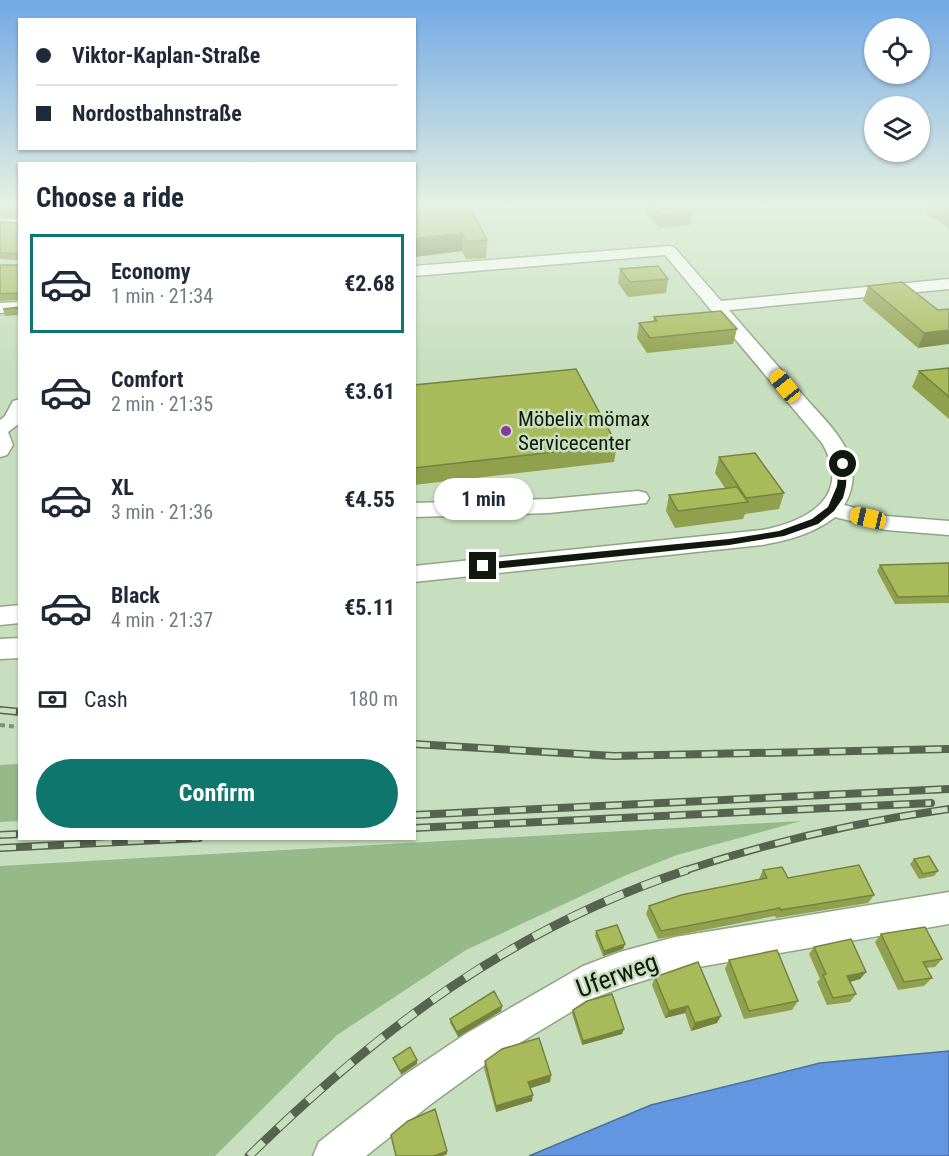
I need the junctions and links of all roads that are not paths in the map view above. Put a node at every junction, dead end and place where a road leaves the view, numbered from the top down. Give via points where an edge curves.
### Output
1 (585, 257) edge
2 (675, 257) edge
3 (416, 271) edge
4 (949, 284) edge
5 (719, 306) junction
6 (18, 307) edge
7 (0, 309) edge
8 (0, 435) edge
9 (0, 452) edge
10 (638, 498) dead end
11 (835, 504) junction
12 (416, 510) edge
13 (949, 528) edge
14 (416, 574) edge
15 (18, 614) edge
16 (0, 615) edge
17 (18, 648) edge
18 (0, 649) edge
19 (949, 908) edge
20 (333, 1156) edge

1 - 3 street
2 - 5 street
4 - 5 street
5 - 11 street via 832,441 843,464
6 - 7 street
8 - 9 street
10 - 12 street via 549,506
11 - 13 street via 886,522
11 - 14 street via 815,522 760,538
15 - 16 street
17 - 18 street
19 - 20 street, Uferweg via 675,954 583,984 480,1046

